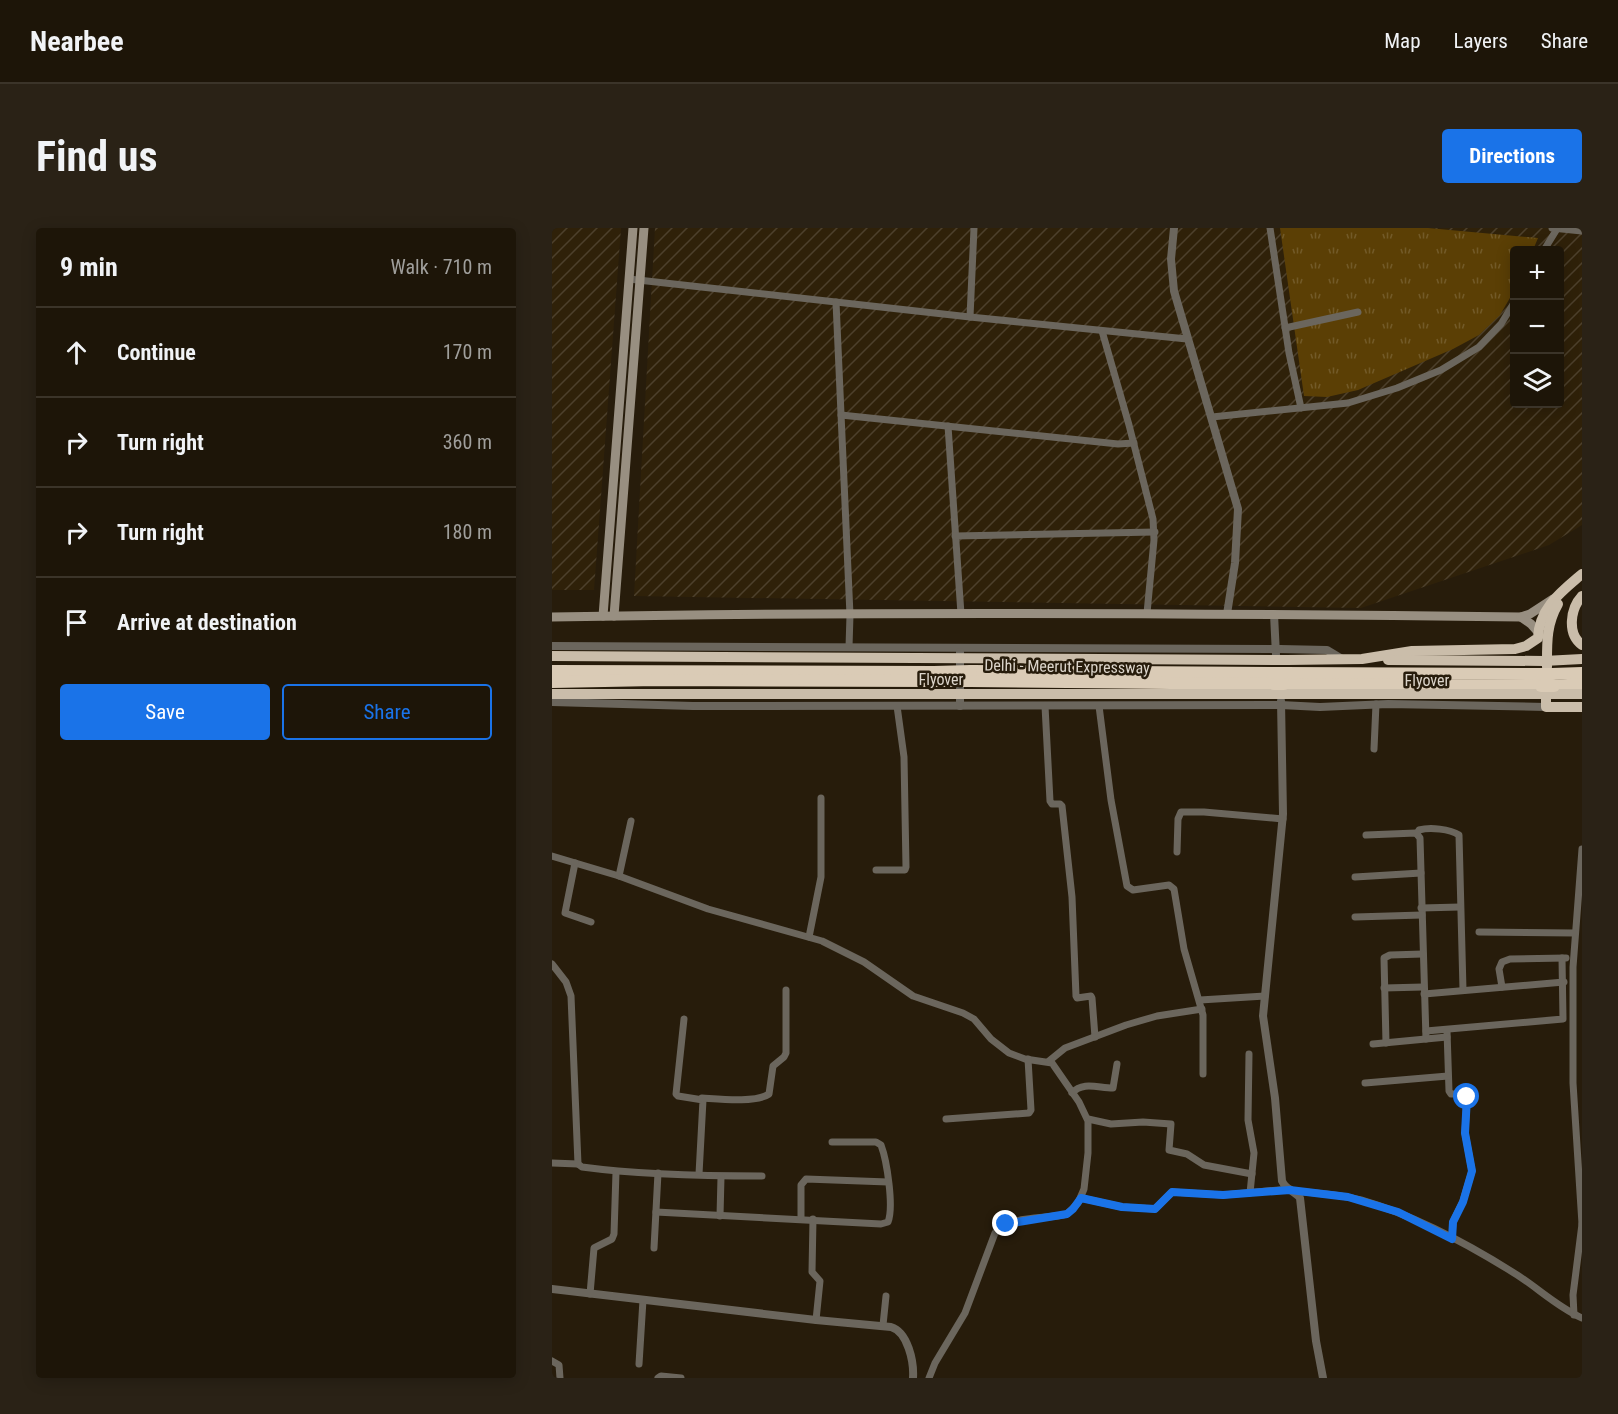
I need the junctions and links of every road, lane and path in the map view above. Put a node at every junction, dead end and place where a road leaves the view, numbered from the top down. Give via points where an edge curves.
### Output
1 (633, 228) edge
2 (644, 228) edge
3 (974, 228) edge
4 (1174, 228) edge
5 (1270, 228) edge
6 (1552, 228) edge
7 (1557, 229) edge
8 (1582, 231) edge
9 (1546, 246) edge
10 (629, 279) junction
11 (640, 281) junction
12 (836, 302) junction
13 (1510, 309) edge
14 (1358, 312) dead end
15 (970, 317) junction
16 (1285, 328) junction
17 (1102, 331) junction
18 (1187, 339) junction
19 (1301, 408) junction
20 (841, 415) junction
21 (1212, 417) junction
22 (948, 426) junction
23 (1134, 443) junction
24 (1155, 532) junction
25 (955, 536) junction
26 (1580, 576) edge
27 (1582, 596) edge
28 (1556, 601) junction
29 (1147, 613) junction
30 (961, 614) junction
31 (1227, 614) junction
32 (1274, 614) junction
33 (850, 615) junction
34 (603, 616) junction
35 (614, 616) junction
36 (552, 617) edge
37 (1521, 617) junction
38 (1538, 635) junction
39 (1582, 645) edge
40 (552, 646) edge
41 (849, 646) junction
42 (943, 647) junction
43 (961, 647) junction
44 (552, 656) edge
45 (1582, 659) edge
46 (1342, 660) junction
47 (1362, 660) junction
48 (552, 671) edge
49 (1582, 673) edge
50 (934, 677) junction
51 (1547, 680) junction
52 (552, 682) edge
53 (1582, 684) edge
54 (552, 694) edge
55 (1582, 694) edge
56 (552, 702) edge
57 (1376, 704) junction
58 (1281, 705) junction
59 (897, 706) junction
60 (943, 706) junction
61 (960, 706) junction
62 (1045, 706) junction
63 (1099, 706) junction
64 (1546, 706) junction
65 (1582, 707) edge
66 (1374, 748) dead end
67 (821, 798) dead end
68 (1282, 819) junction
69 (631, 821) dead end
70 (1418, 834) junction
71 (1366, 835) dead end
72 (1582, 849) edge
73 (1177, 852) dead end
74 (552, 856) edge
75 (575, 863) junction
76 (876, 870) dead end
77 (1421, 873) junction
78 (619, 876) junction
79 (1355, 877) dead end
80 (1460, 907) junction
81 (1422, 912) junction
82 (1355, 917) dead end
83 (591, 922) dead end
84 (1479, 932) dead end
85 (1575, 933) junction
86 (809, 937) junction
87 (1423, 954) junction
88 (1563, 958) junction
89 (1574, 958) junction
90 (552, 964) edge
91 (1564, 982) junction
92 (1502, 987) junction
93 (1383, 988) junction
94 (786, 990) dead end
95 (1463, 990) junction
96 (1424, 991) junction
97 (1265, 996) junction
98 (1200, 1000) junction
99 (1202, 1009) junction
100 (684, 1019) dead end
101 (1447, 1034) junction
102 (1426, 1035) junction
103 (1095, 1038) junction
104 (1386, 1043) junction
105 (1373, 1044) dead end
106 (1249, 1054) dead end
107 (1028, 1059) junction
108 (1050, 1061) junction
109 (1117, 1064) dead end
110 (1203, 1074) dead end
111 (1448, 1076) junction
112 (1365, 1083) dead end
113 (1072, 1093) junction
114 (702, 1098) junction
115 (946, 1119) dead end
116 (1088, 1119) junction
117 (832, 1142) dead end
118 (552, 1163) edge
119 (578, 1164) junction
120 (616, 1172) junction
121 (658, 1173) junction
122 (1252, 1173) junction
123 (699, 1174) junction
124 (762, 1176) dead end
125 (721, 1177) junction
126 (888, 1182) junction
127 (1292, 1190) junction
128 (1250, 1193) junction
129 (1081, 1198) junction
130 (656, 1212) junction
131 (720, 1216) junction
132 (801, 1218) junction
133 (813, 1219) junction
134 (1582, 1224) edge
135 (1452, 1239) junction
136 (654, 1248) dead end
137 (552, 1289) edge
138 (590, 1294) junction
139 (886, 1296) dead end
140 (643, 1300) junction
141 (1578, 1317) edge
142 (816, 1320) junction
143 (883, 1325) junction
144 (552, 1361) edge
145 (639, 1364) dead end
146 (560, 1378) edge
147 (657, 1378) edge
148 (681, 1378) edge
149 (913, 1378) edge
150 (929, 1378) edge
151 (1323, 1378) edge

1 - 10 main road
2 - 11 main road
3 - 15 street
4 - 18 street via 1172,275
5 - 16 street
6 - 7 street
7 - 8 street
7 - 9 street
10 - 11 street
10 - 34 main road
11 - 12 street
11 - 35 main road
12 - 15 street
12 - 20 street
13 - 19 street via 1479,347 1441,370 1348,403
14 - 16 street
15 - 17 street
16 - 19 street
17 - 18 street
17 - 23 street
18 - 21 street
19 - 21 street
20 - 22 street
20 - 33 street
21 - 31 street via 1238,509
22 - 23 street
22 - 25 street
23 - 24 street
24 - 25 street
24 - 29 street
25 - 30 street
26 - 28 highway
27 - 39 highway via 1571,626 1573,637
28 - 37 main road
28 - 38 highway via 1542,617
28 - 64 highway via 1547,632
29 - 30 main road
29 - 31 main road
30 - 33 main road
31 - 32 main road
32 - 37 main road
32 - 58 street
33 - 35 main road
33 - 41 street
34 - 35 main road
34 - 36 main road
37 - 38 main road
38 - 47 highway via 1526,646 1515,649 1412,651
40 - 41 street
41 - 42 street
42 - 43 street
42 - 60 street
43 - 46 street, bridge via 1327,650
43 - 61 street
44 - 46 highway, Flyover, bridge
45 - 47 highway, Flyover, bridge
46 - 47 highway, Flyover
48 - 50 highway, Delhi - Meerut Expressway
49 - 51 highway, Delhi - Meerut Expressway
50 - 51 highway, Delhi - Meerut Expressway, bridge
50 - 52 highway, Delhi - Meerut Expressway
51 - 53 highway, Delhi - Meerut Expressway
54 - 55 highway, Flyover, bridge
56 - 59 street
57 - 58 street
57 - 64 street
57 - 66 street
58 - 63 street
58 - 68 street
59 - 60 street
59 - 76 street via 904,757 906,867 900,871
60 - 61 street
61 - 62 street
62 - 63 street
62 - 103 street via 1050,801 1062,806 1072,897 1076,997 1092,998
63 - 98 street via 1127,886 1132,890 1173,886 1184,949
64 - 65 highway
67 - 86 street via 821,877
68 - 73 street via 1183,812 1179,814
68 - 97 street
69 - 78 street
70 - 71 street
70 - 77 street
70 - 80 street via 1424,829 1459,835
72 - 85 street
74 - 75 street
75 - 78 street
75 - 83 street via 565,913
77 - 79 street
77 - 81 street
78 - 86 street via 708,909
80 - 81 street
80 - 95 street
81 - 82 street
81 - 87 street
84 - 85 street
85 - 89 street
86 - 107 street via 844,950 913,996 974,1019 1003,1048
87 - 93 street via 1387,956 1383,962
87 - 96 street
88 - 89 street
88 - 91 street
88 - 92 street via 1502,962
89 - 134 street via 1573,1083
90 - 119 street via 571,996
91 - 92 street
91 - 101 street via 1563,1019
92 - 95 street
93 - 96 street
93 - 104 street
94 - 114 street via 786,1053 774,1065 769,1094
95 - 96 street
96 - 102 street
97 - 98 street
97 - 127 street via 1263,1025 1272,1066 1282,1182
98 - 99 street
99 - 103 street via 1143,1020
99 - 110 street
100 - 114 street via 676,1094
101 - 102 street
101 - 111 street
102 - 104 street
103 - 108 street via 1065,1048
104 - 105 street
106 - 122 street
107 - 108 street
107 - 115 street via 1029,1113
108 - 113 street
109 - 113 street via 1113,1088 1084,1086
111 - 112 street
111 - 135 street via 1450,1093 1467,1097 1465,1133 1472,1169 1453,1222
113 - 116 street
114 - 123 street
116 - 122 street via 1115,1125 1170,1124 1169,1150 1187,1154 1204,1165
116 - 129 street via 1086,1176
117 - 126 street via 879,1143
118 - 119 street
119 - 120 street
120 - 121 street
120 - 138 street via 614,1234 594,1248
121 - 123 street
121 - 130 street
122 - 128 street
123 - 125 street
124 - 125 street
125 - 131 street
126 - 132 street via 806,1179 801,1185
126 - 133 street via 888,1222
127 - 128 street
127 - 135 street via 1361,1200 1398,1212
127 - 151 street via 1300,1198
128 - 129 street via 1172,1192 1155,1209
129 - 150 street via 1067,1214 1011,1222 995,1233 965,1313
130 - 131 street
130 - 136 street
131 - 132 street
132 - 133 street
133 - 142 street via 812,1272 820,1281
134 - 141 street via 1573,1295
135 - 141 street via 1506,1268
137 - 138 street
138 - 140 street
139 - 143 street
140 - 142 street
140 - 145 street
142 - 143 street
143 - 149 street via 901,1333 911,1358
144 - 146 street via 559,1365
147 - 148 street

